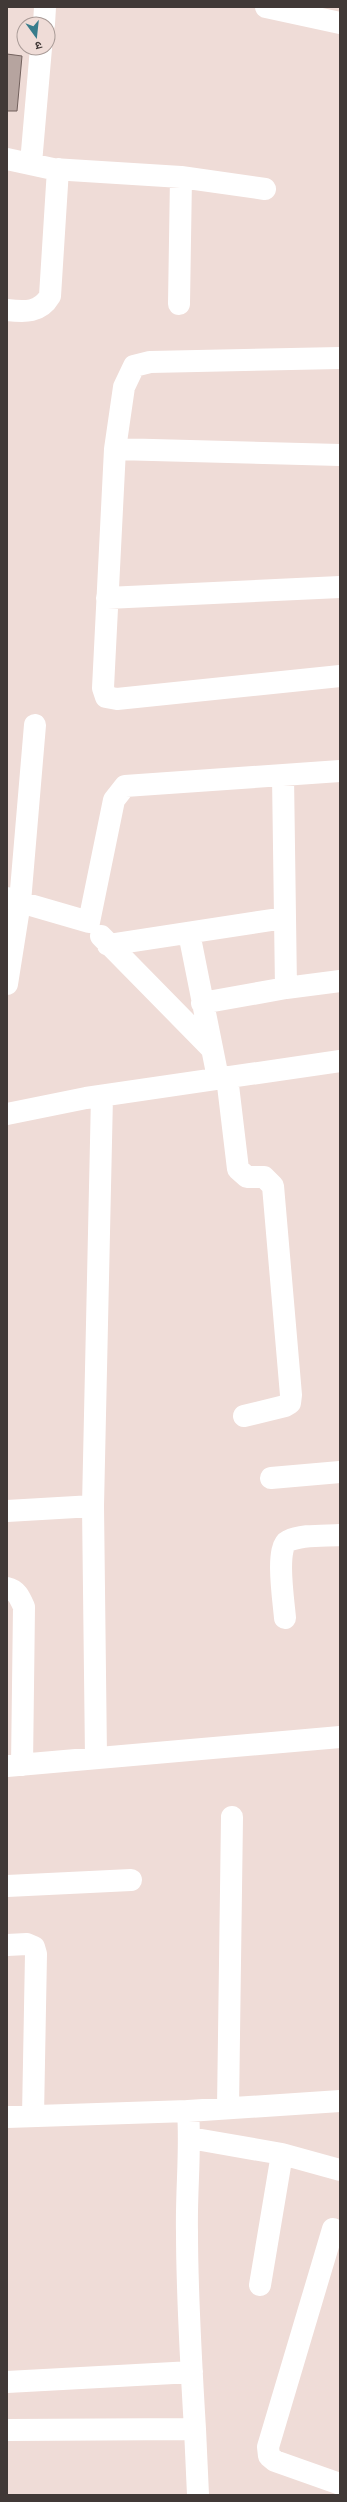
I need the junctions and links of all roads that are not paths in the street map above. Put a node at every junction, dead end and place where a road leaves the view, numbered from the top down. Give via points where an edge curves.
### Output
1 (266, 7) edge
2 (340, 23) edge
3 (40, 56) edge
4 (7, 159) edge
5 (31, 163) junction
6 (58, 169) junction
7 (181, 177) junction
8 (265, 189) dead end
9 (180, 304) dead end
10 (7, 310) edge
11 (340, 358) edge
12 (116, 449) junction
13 (340, 455) edge
14 (340, 587) edge
15 (107, 598) junction
16 (340, 676) edge
17 (35, 725) dead end
18 (340, 771) edge
19 (283, 776) junction
20 (14, 900) edge
21 (285, 918) junction
22 (89, 922) junction
23 (189, 933) junction
24 (108, 945) junction
25 (340, 981) edge
26 (7, 984) edge
27 (286, 988) junction
28 (202, 1003) junction
29 (210, 1047) junction
30 (340, 1061) edge
31 (222, 1078) junction
32 (102, 1096) junction
33 (7, 1114) edge
34 (244, 1416) dead end
35 (340, 1472) edge
36 (271, 1478) dead end
37 (92, 1506) junction
38 (7, 1511) edge
39 (340, 1535) edge
40 (7, 1588) edge
41 (285, 1618) dead end
42 (340, 1737) edge
43 (96, 1757) junction
44 (14, 1765) edge
45 (232, 1817) dead end
46 (131, 1880) dead end
47 (7, 1886) edge
48 (7, 1945) edge
49 (340, 2101) edge
50 (228, 2108) junction
51 (188, 2111) junction
52 (33, 2116) junction
53 (7, 2118) edge
54 (190, 2138) junction
55 (282, 2154) junction
56 (340, 2170) edge
57 (332, 2229) dead end
58 (260, 2285) dead end
59 (192, 2372) junction
60 (7, 2382) edge
61 (195, 2429) junction
62 (7, 2430) edge
63 (340, 2484) edge
64 (198, 2495) edge

1 - 2 street
3 - 5 street
4 - 5 street
5 - 6 street
6 - 7 street
6 - 10 street via 50,296 44,305 28,313
7 - 8 street
7 - 9 street
11 - 12 street via 150,362 134,366 124,387
12 - 13 street
12 - 15 street
14 - 15 street
15 - 16 street via 103,688 106,697 117,699
17 - 20 street
18 - 19 street
19 - 21 street
19 - 22 street via 150,782 125,786 114,800
20 - 22 street
20 - 26 street
21 - 23 street
21 - 27 street
22 - 24 street
23 - 24 street
23 - 28 street
24 - 29 street
25 - 27 street
27 - 28 street
28 - 29 street
29 - 31 street
30 - 31 street
31 - 32 street
31 - 34 street via 238,1169 247,1177 264,1177 273,1186 291,1395 290,1403 285,1406
32 - 33 street
32 - 37 street
35 - 36 street
37 - 38 street
37 - 43 street
39 - 41 street via 286,1541 280,1559
40 - 44 street via 20,1596 24,1607
42 - 43 street
43 - 44 street
45 - 50 street
46 - 47 street
48 - 52 street via 27,1944 34,1947 36,1954
49 - 50 street
50 - 51 street
51 - 52 street
51 - 54 street
52 - 53 street
54 - 55 street
54 - 59 street via 187,2230 188,2322
55 - 56 street
55 - 58 street
57 - 63 street via 268,2447 269,2456 275,2461
59 - 60 street
59 - 61 street
61 - 62 street
61 - 64 street

